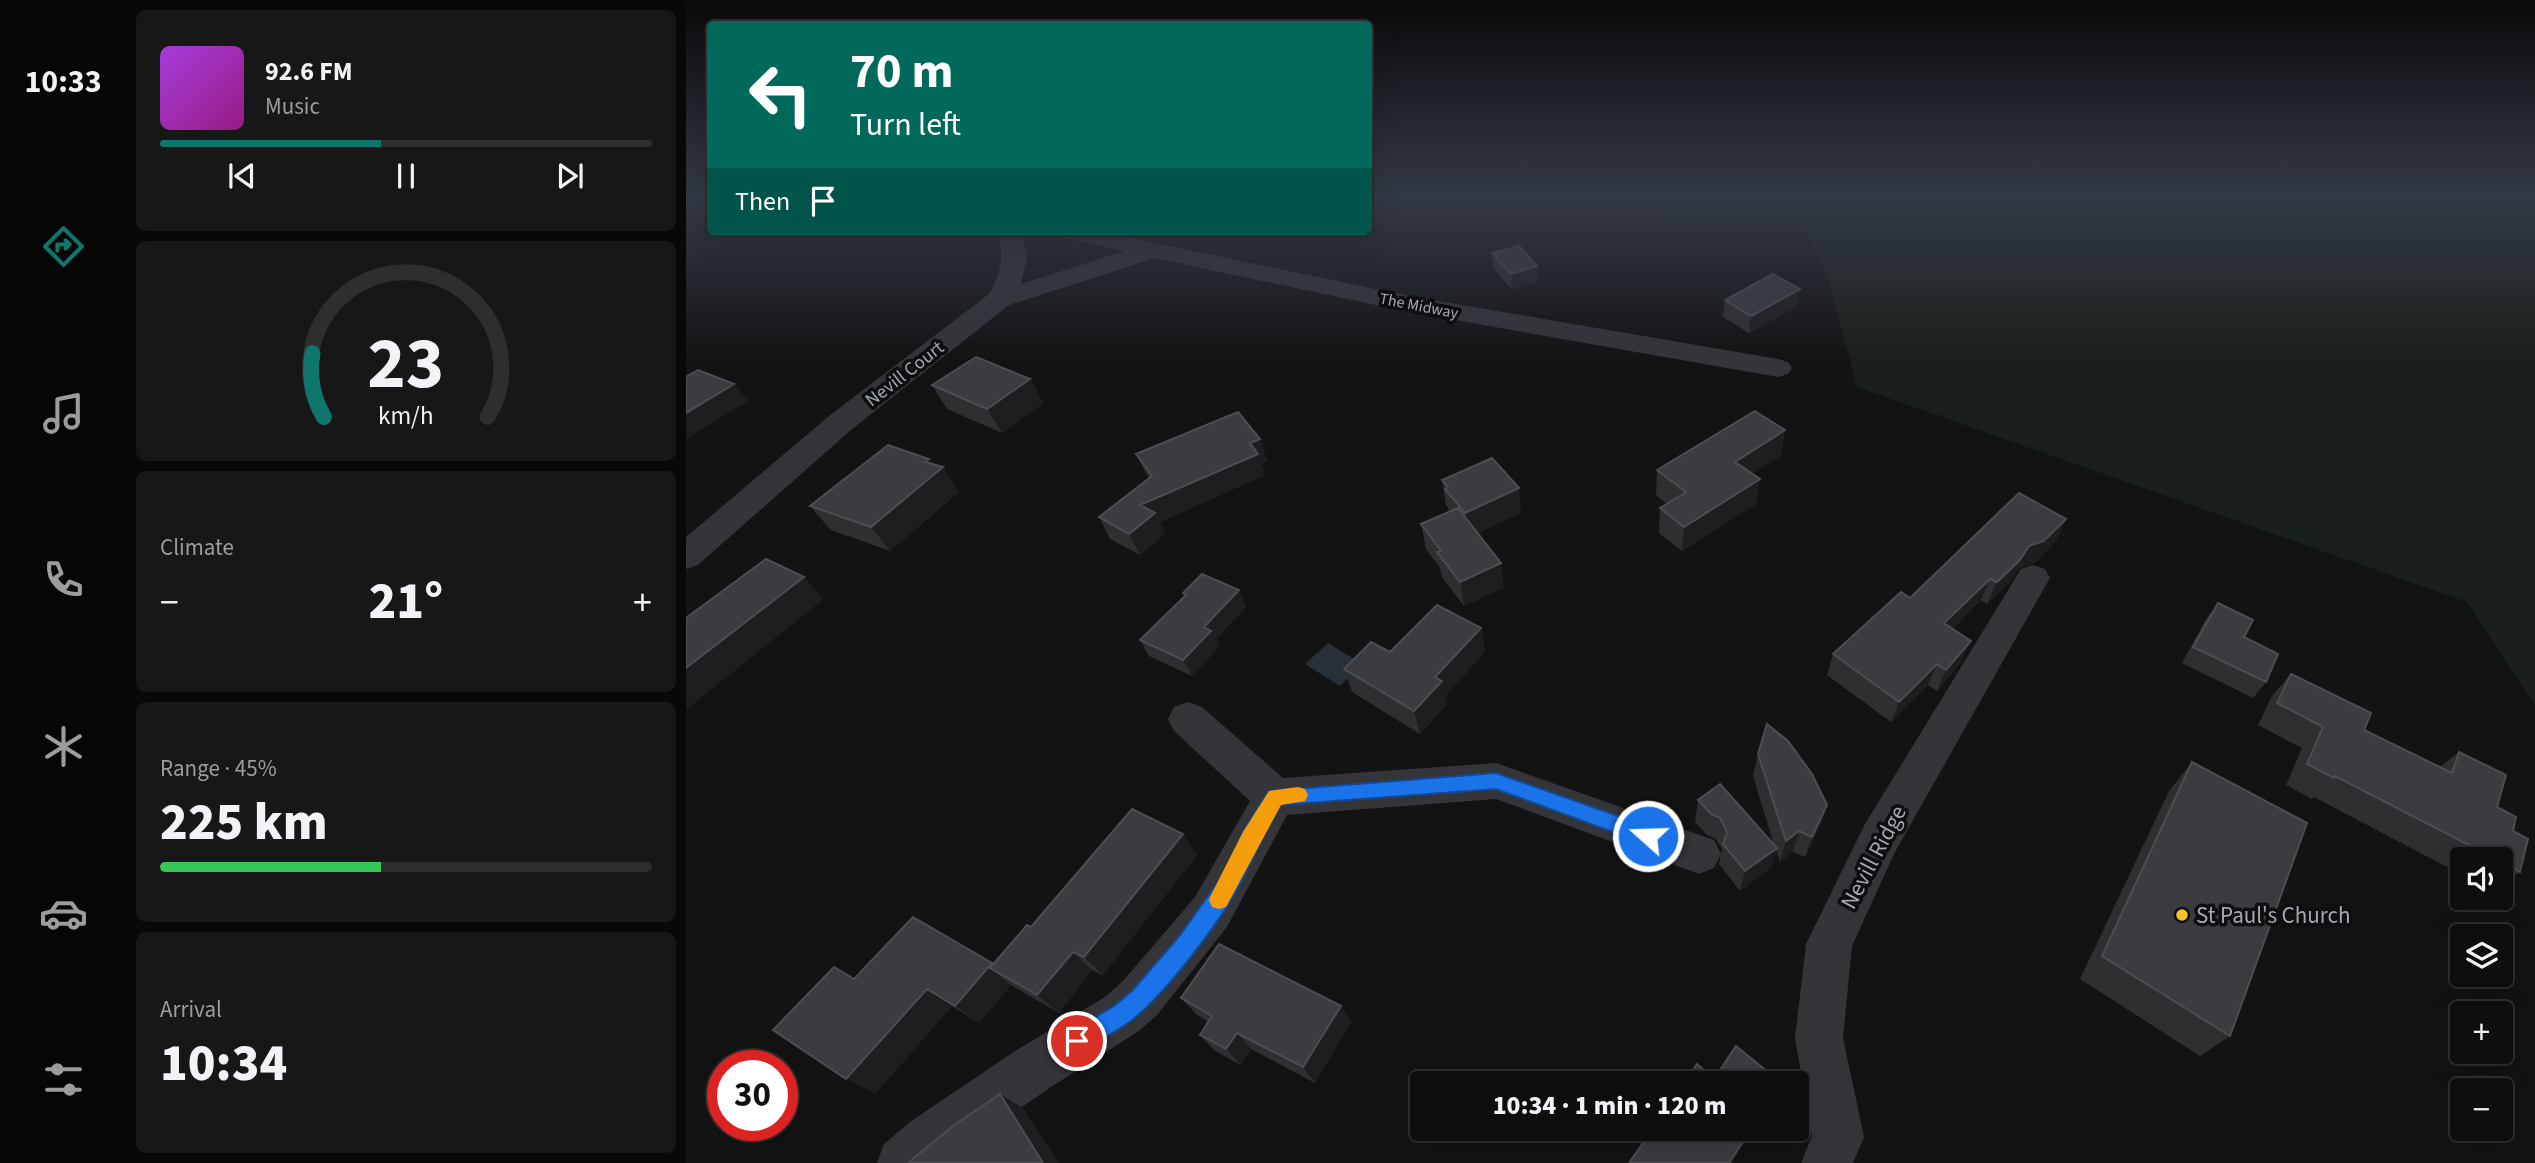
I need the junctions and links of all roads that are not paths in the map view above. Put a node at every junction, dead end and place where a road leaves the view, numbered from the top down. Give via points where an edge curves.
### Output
1 (1016, 252) edge
2 (1149, 252) edge
3 (1167, 252) edge
4 (1000, 299) junction
5 (1778, 368) dead end
6 (686, 556) edge
7 (2033, 578) dead end
8 (1188, 719) dead end
9 (1275, 797) junction
10 (1699, 854) dead end
11 (903, 1163) edge
12 (1827, 1163) edge

1 - 4 street via 1016,264
2 - 4 street, Nevill Court
3 - 5 street, The Midway via 1404,303
4 - 6 street, Nevill Court via 840,423
7 - 12 street, Nevill Ridge via 1880,838 1829,944 1819,1038 1838,1137
8 - 9 street
9 - 10 street via 1496,781
9 - 11 street via 1211,912 1140,998 928,1140

